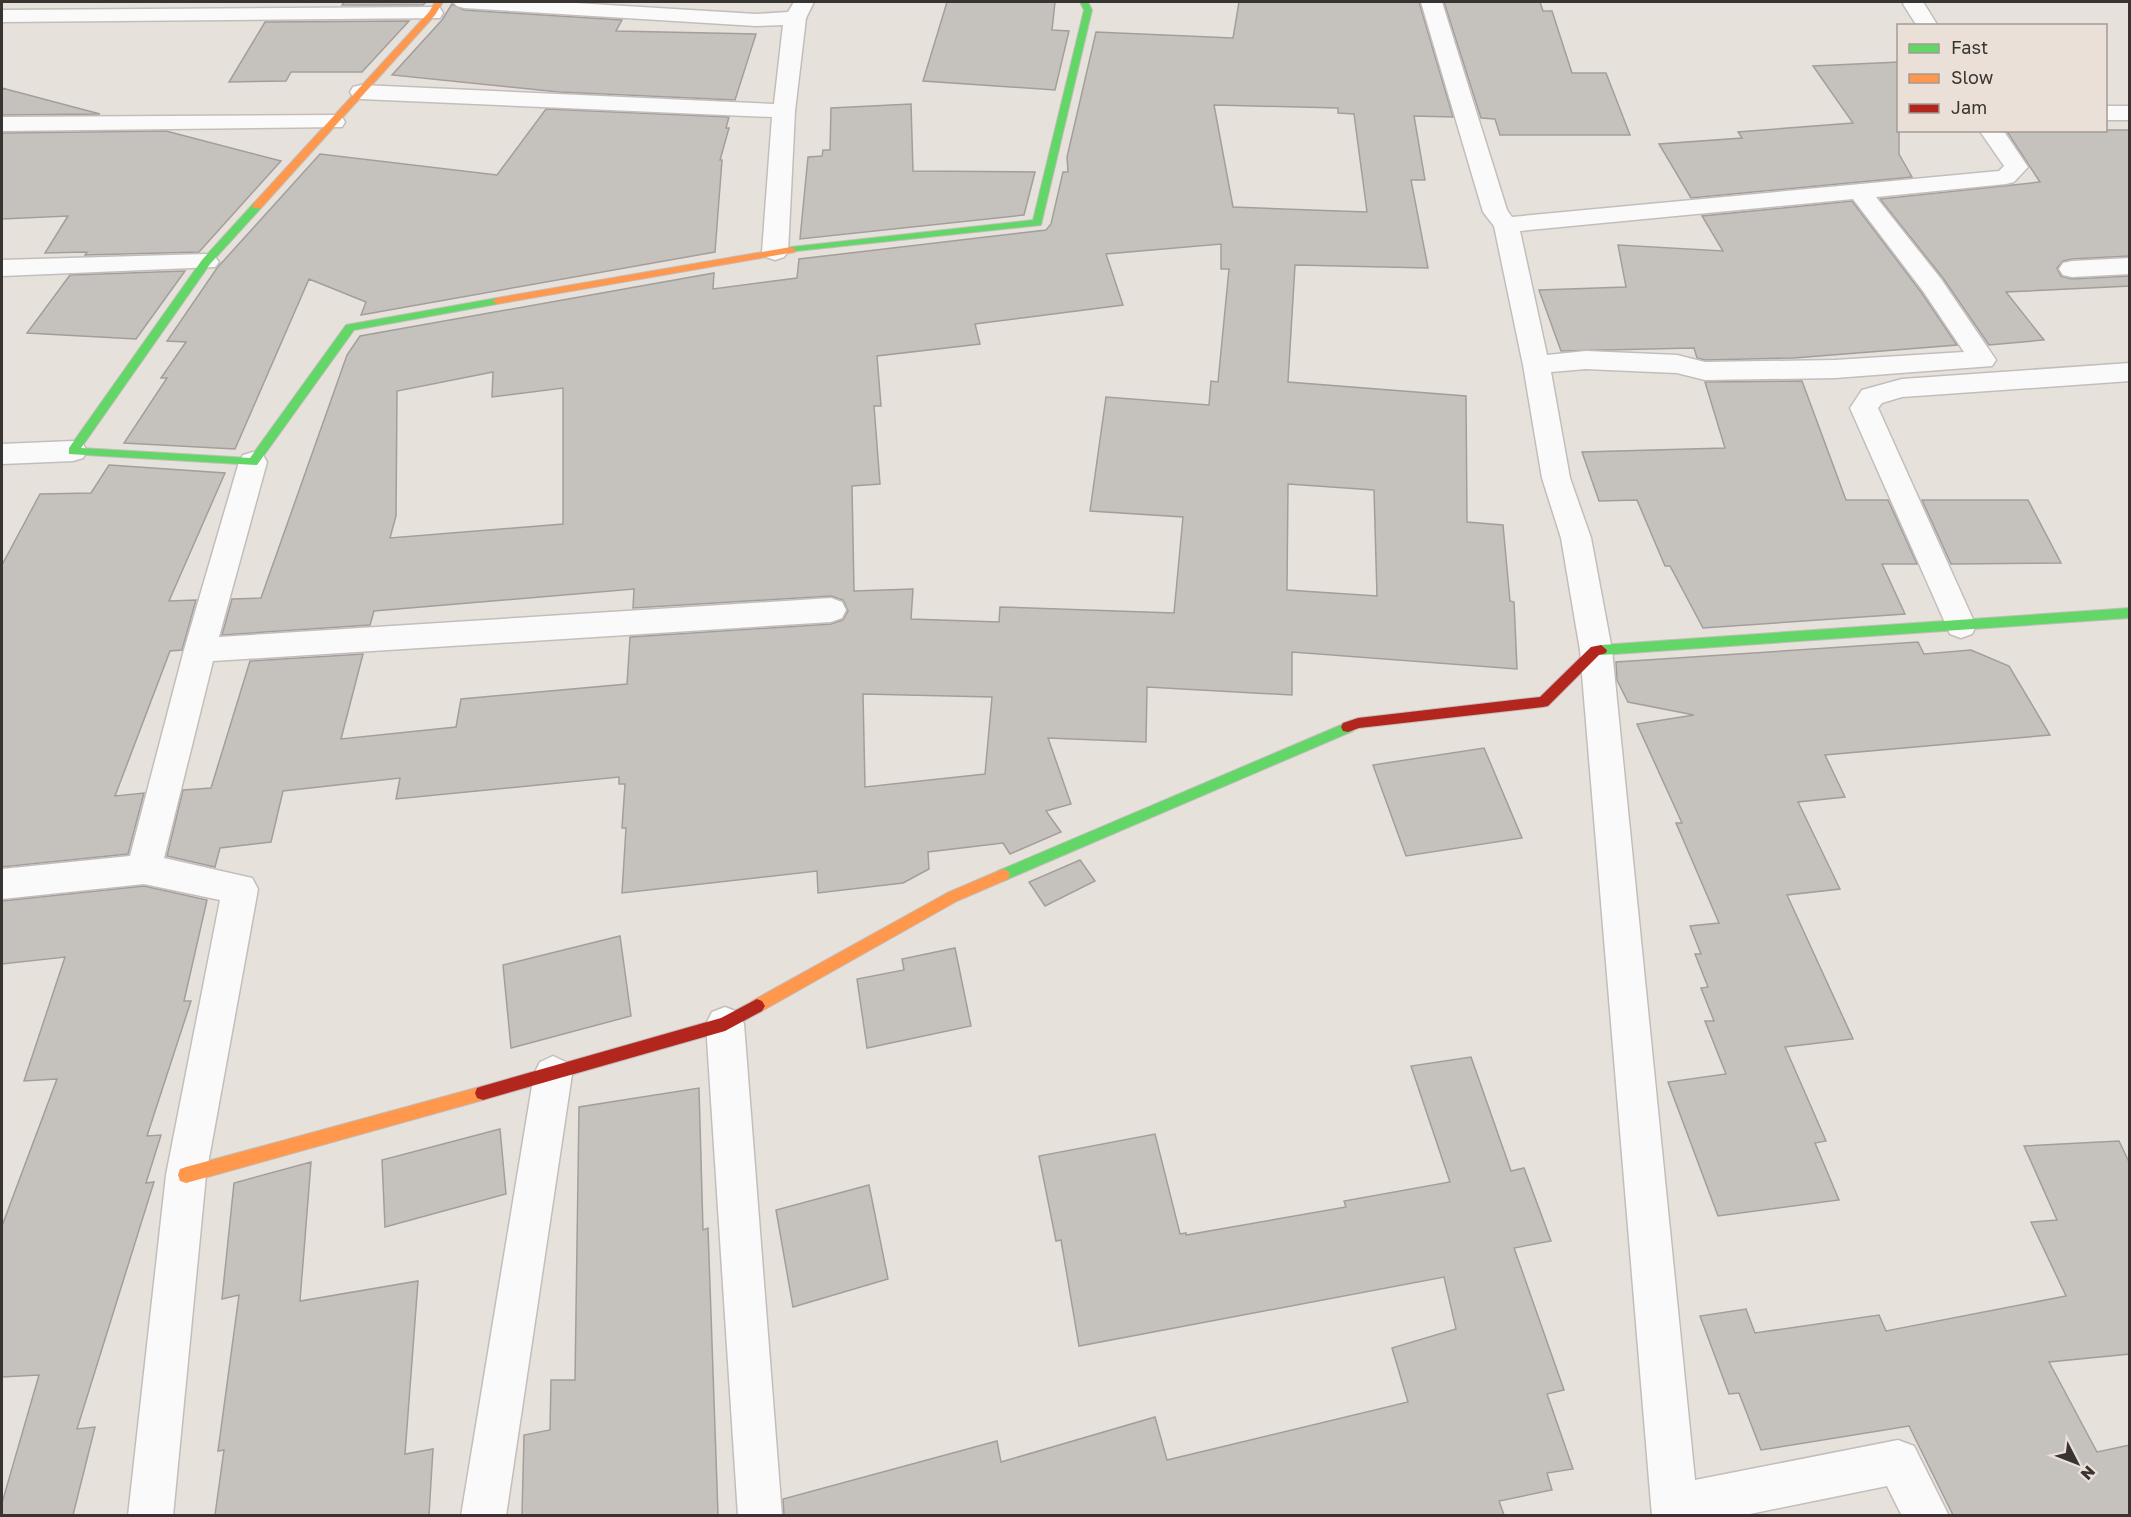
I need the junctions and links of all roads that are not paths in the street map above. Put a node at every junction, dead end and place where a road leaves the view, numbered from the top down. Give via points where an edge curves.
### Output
1 (464, 2) edge
2 (1083, 2) edge
3 (1431, 2) edge
4 (1914, 4) dead end
5 (436, 7) edge
6 (800, 10) edge
7 (2, 16) edge
8 (1927, 24) edge
9 (361, 92) junction
10 (784, 111) junction
11 (2107, 113) edge
12 (2130, 113) edge
13 (334, 122) junction
14 (2, 124) edge
15 (1992, 132) edge
16 (1860, 192) junction
17 (1506, 225) junction
18 (775, 252) junction
19 (206, 262) junction
20 (2130, 266) edge
21 (2, 268) edge
22 (2072, 269) dead end
23 (1536, 364) junction
24 (2130, 372) edge
25 (73, 451) junction
26 (2, 454) edge
27 (253, 462) junction
28 (831, 610) dead end
29 (2130, 613) edge
30 (1961, 626) junction
31 (200, 650) junction
32 (1596, 650) junction
33 (144, 869) junction
34 (2, 884) edge
35 (725, 1024) junction
36 (553, 1074) junction
37 (186, 1175) junction
38 (1674, 1511) edge
39 (150, 1515) edge
40 (483, 1515) edge
41 (760, 1515) edge
42 (1927, 1515) edge

1 - 6 street via 756,20
2 - 18 street via 1088,10 1037,223
3 - 17 street via 1494,212
4 - 8 street
5 - 7 street
5 - 9 street
6 - 10 street
9 - 10 street
9 - 13 street
10 - 18 street
11 - 12 street
13 - 14 street
13 - 19 street
15 - 16 street via 2016,167 2006,177
16 - 17 street
16 - 23 street via 1932,285 1983,360 1836,369 1705,371 1677,364 1586,360
17 - 23 street
18 - 27 street via 350,327
19 - 21 street
19 - 25 street
20 - 22 street
23 - 32 street via 1556,478 1576,538
24 - 30 street via 1902,388 1872,396 1864,408
25 - 26 street
25 - 27 street
27 - 31 street
28 - 31 street
29 - 30 street
30 - 32 street
31 - 33 street
32 - 35 street via 1543,702 1358,723 952,897
32 - 38 street
33 - 34 street
33 - 37 street via 240,889
35 - 36 street
35 - 41 street
36 - 37 street
36 - 40 street
37 - 39 street
38 - 42 street via 1898,1462

